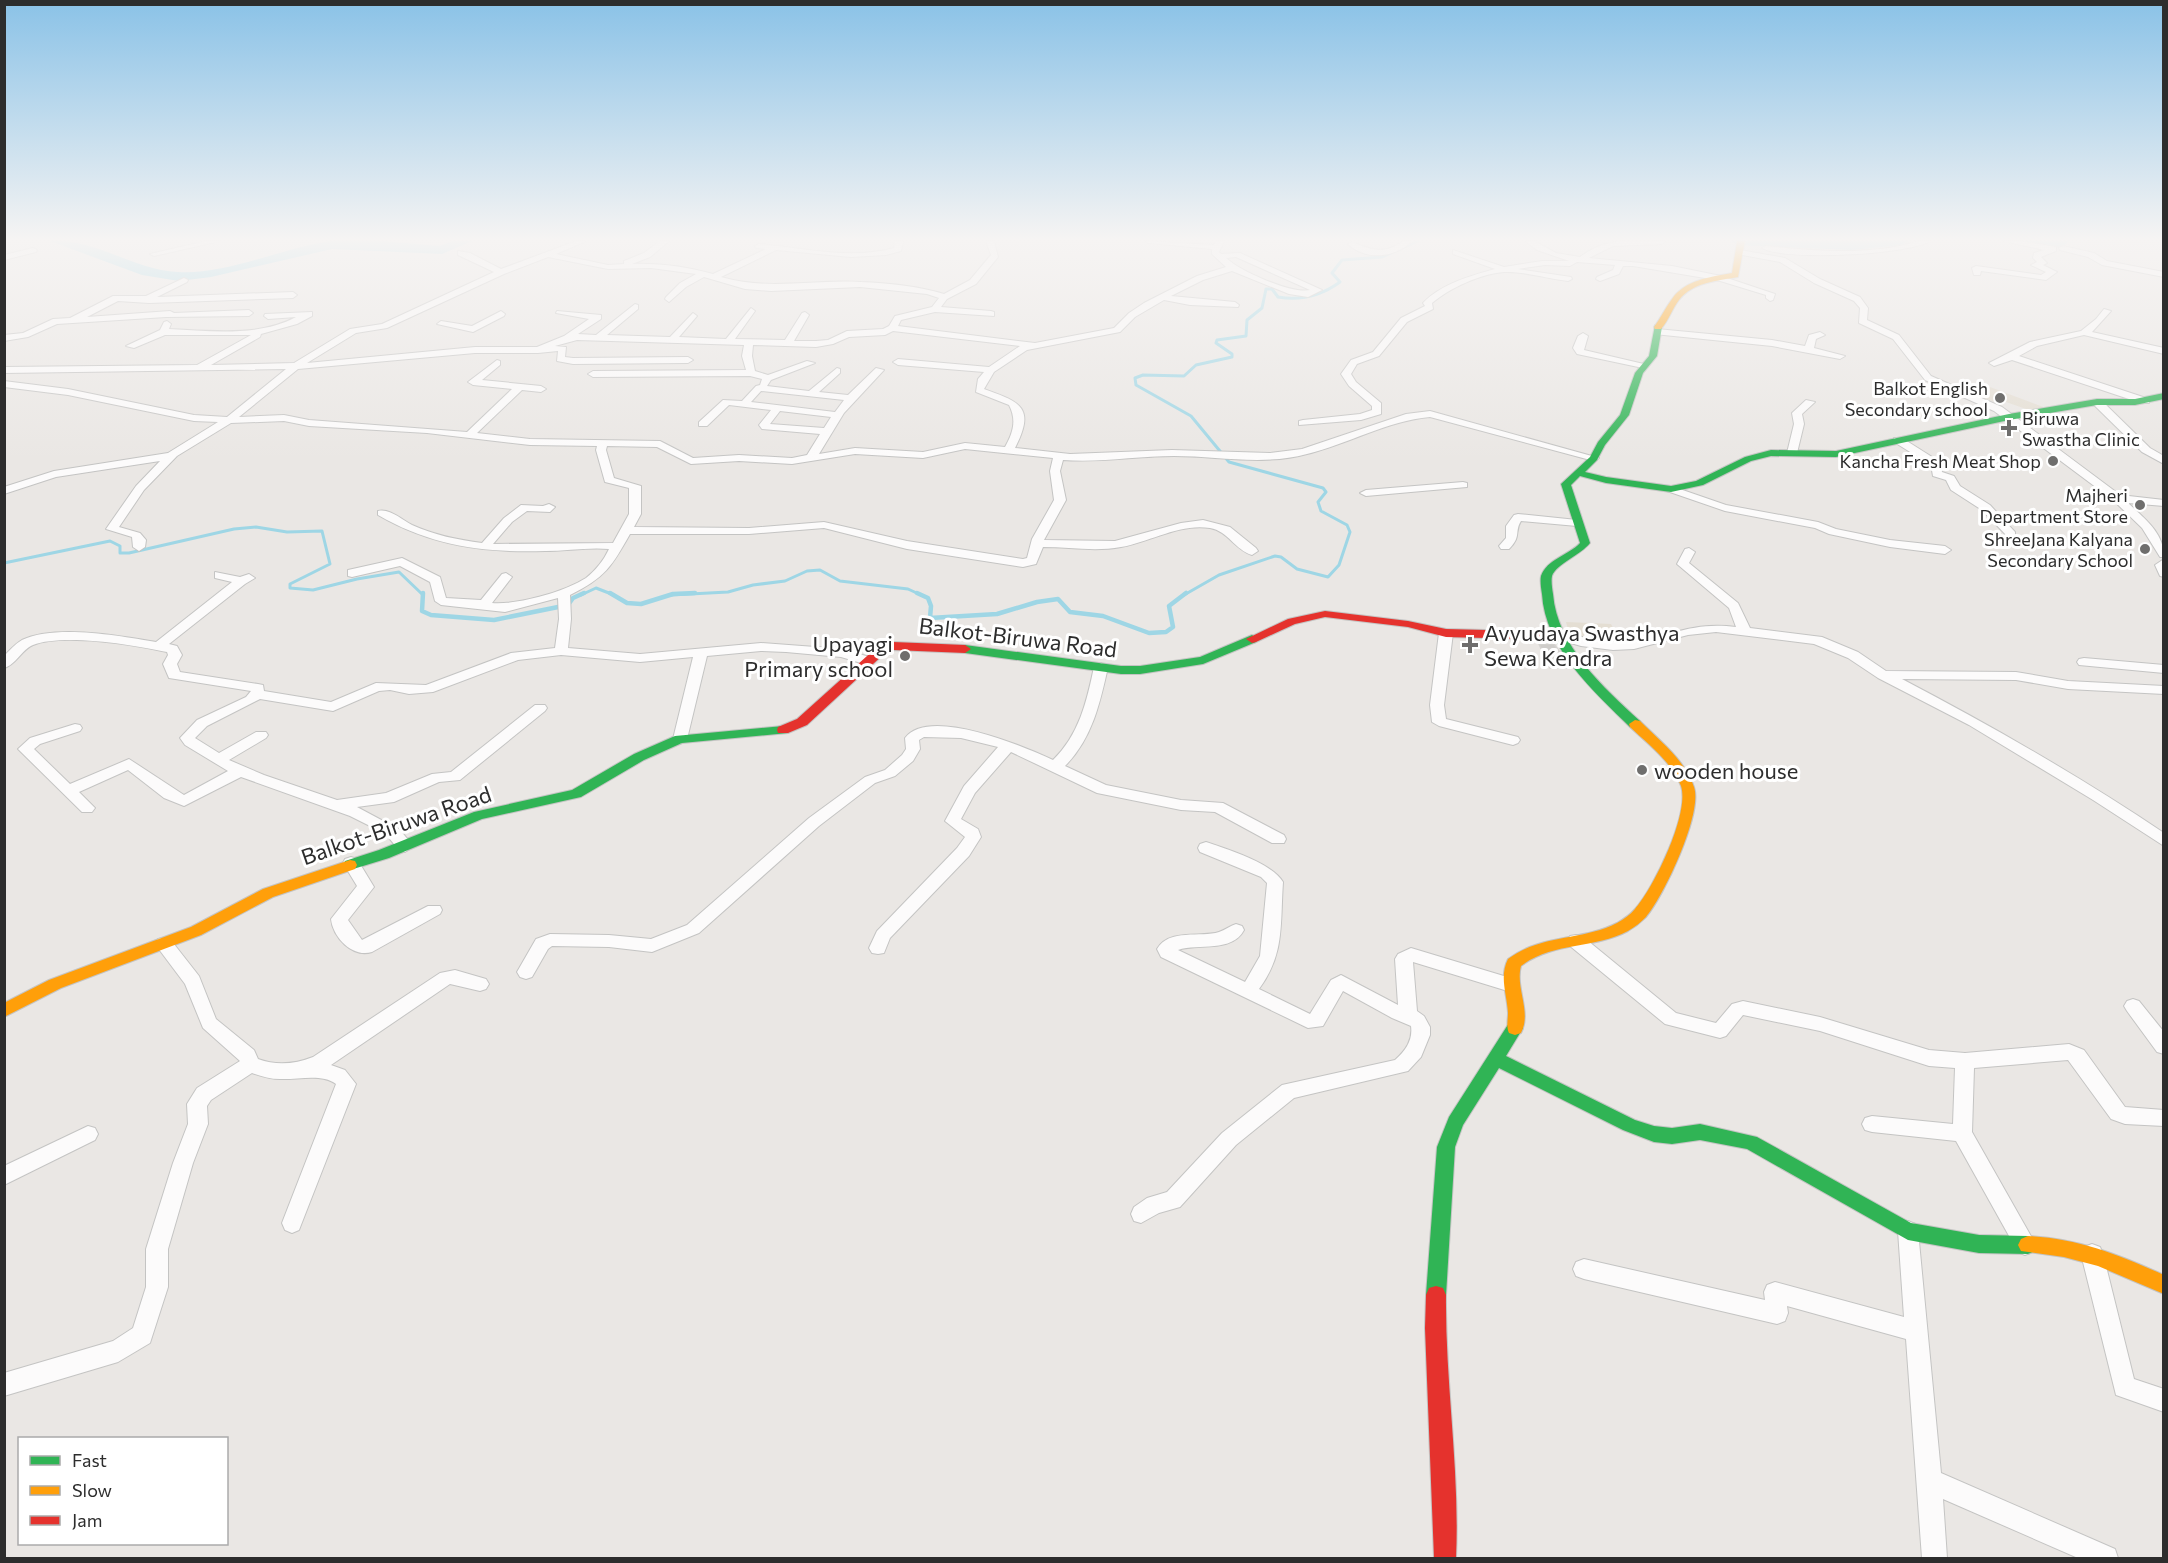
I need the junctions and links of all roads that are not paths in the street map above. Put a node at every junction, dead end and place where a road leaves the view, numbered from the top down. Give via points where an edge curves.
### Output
1 (84, 314) edge
2 (212, 314) edge
3 (407, 314) edge
4 (437, 314) edge
5 (501, 314) dead end
6 (569, 314) edge
7 (627, 314) edge
8 (749, 314) edge
9 (915, 314) edge
10 (1135, 314) edge
11 (1416, 314) edge
12 (1669, 314) edge
13 (1863, 314) edge
14 (2105, 314) edge
15 (170, 315) junction
16 (805, 315) dead end
17 (268, 316) dead end
18 (693, 316) dead end
19 (70, 321) junction
20 (277, 327) junction
21 (892, 328) junction
22 (164, 332) junction
23 (1657, 332) junction
24 (2085, 333) junction
25 (1820, 335) dead end
26 (1583, 336) dead end
27 (4, 338) edge
28 (568, 338) junction
29 (598, 338) junction
30 (727, 343) junction
31 (788, 343) junction
32 (750, 344) junction
33 (671, 345) junction
34 (1033, 345) junction
35 (131, 346) dead end
36 (544, 348) junction
37 (1810, 350) junction
38 (2163, 351) edge
39 (1840, 356) dead end
40 (2012, 357) junction
41 (688, 360) dead end
42 (638, 361) junction
43 (663, 361) junction
44 (898, 362) dead end
45 (497, 363) dead end
46 (810, 363) dead end
47 (1646, 363) junction
48 (1994, 363) dead end
49 (296, 366) junction
50 (200, 367) junction
51 (4, 370) edge
52 (879, 370) dead end
53 (991, 370) junction
54 (837, 371) dead end
55 (751, 373) junction
56 (593, 374) dead end
57 (630, 374) junction
58 (768, 378) junction
59 (4, 384) edge
60 (520, 387) junction
61 (759, 388) junction
62 (541, 389) dead end
63 (811, 394) junction
64 (2163, 396) edge
65 (850, 398) junction
66 (2145, 401) junction
67 (1810, 402) dead end
68 (2097, 402) junction
69 (744, 404) junction
70 (777, 409) junction
71 (838, 415) junction
72 (1361, 417) junction
73 (2009, 417) junction
74 (229, 420) junction
75 (1303, 423) dead end
76 (703, 424) dead end
77 (1378, 429) junction
78 (825, 431) junction
79 (470, 434) junction
80 (1898, 440) junction
81 (603, 442) junction
82 (1009, 450) junction
83 (1792, 453) junction
84 (171, 456) junction
85 (1059, 456) junction
86 (811, 458) junction
87 (1594, 458) junction
88 (2163, 461) edge
89 (1578, 473) junction
90 (1463, 485) dead end
91 (1671, 489) junction
92 (4, 491) edge
93 (1366, 493) dead end
94 (2117, 498) junction
95 (2163, 503) edge
96 (549, 507) dead end
97 (382, 513) dead end
98 (1577, 523) junction
99 (628, 530) junction
100 (2011, 534) dead end
101 (1037, 543) junction
102 (1505, 546) dead end
103 (139, 547) dead end
104 (484, 547) junction
105 (617, 547) junction
106 (1945, 550) dead end
107 (1252, 551) dead end
108 (1689, 552) dead end
109 (2163, 564) edge
110 (352, 573) dead end
111 (219, 575) dead end
112 (506, 577) dead end
113 (564, 593) junction
114 (484, 604) junction
115 (1745, 632) junction
116 (1446, 633) junction
117 (1562, 636) junction
118 (159, 646) junction
119 (561, 651) junction
120 (701, 653) junction
121 (868, 661) junction
122 (2084, 662) dead end
123 (4, 664) edge
124 (1101, 667) junction
125 (2163, 669) edge
126 (1883, 675) junction
127 (2163, 690) edge
128 (257, 694) junction
129 (540, 708) dead end
130 (75, 728) dead end
131 (261, 735) dead end
132 (680, 739) junction
133 (1513, 741) dead end
134 (1010, 745) junction
135 (220, 759) junction
136 (1055, 767) junction
137 (240, 771) junction
138 (67, 791) junction
139 (336, 805) junction
140 (87, 808) dead end
141 (1278, 839) dead end
142 (2163, 841) edge
143 (405, 846) junction
144 (1206, 848) dead end
145 (351, 863) junction
146 (434, 910) dead end
147 (1236, 930) dead end
148 (1576, 941) junction
149 (164, 945) junction
150 (878, 948) dead end
151 (526, 972) dead end
152 (480, 984) dead end
153 (1510, 985) junction
154 (1248, 991) junction
155 (2133, 1006) dead end
156 (4, 1011) edge
157 (1408, 1014) junction
158 (2163, 1047) edge
159 (1495, 1058) junction
160 (1965, 1062) junction
161 (250, 1064) junction
162 (300, 1071) junction
163 (2163, 1119) edge
164 (1872, 1124) dead end
165 (88, 1134) dead end
166 (1962, 1134) junction
167 (4, 1176) edge
168 (1141, 1214) dead end
169 (292, 1224) dead end
170 (1908, 1231) junction
171 (2025, 1245) junction
172 (2092, 1254) junction
173 (1584, 1269) dead end
174 (2163, 1285) edge
175 (1915, 1331) junction
176 (4, 1385) edge
177 (2163, 1401) edge
178 (1931, 1481) junction
179 (1444, 1558) edge
180 (1934, 1558) edge
181 (2106, 1558) edge

1 - 19 street
2 - 15 street
3 - 49 street via 384,326 348,334
4 - 5 street via 449,316 441,324 473,329
6 - 28 street via 598,317
7 - 29 street
8 - 30 street
9 - 21 street via 898,318
10 - 34 street via 1117,330
11 - 72 street via 1404,320 1376,354 1350,365 1346,378 1379,409
12 - 23 main road
13 - 73 street via 1864,323 1896,337 1928,378 1988,403
14 - 24 street
15 - 19 street
15 - 22 street
16 - 31 street
17 - 20 street via 309,314 294,324
18 - 33 street
19 - 27 street via 56,321 25,335
20 - 22 street via 226,334
20 - 50 street via 240,342
21 - 31 street via 847,334 825,343
21 - 34 street
22 - 35 street
23 - 37 street
23 - 47 main road via 1656,350
24 - 38 street
24 - 40 street via 2037,343
25 - 37 street via 1812,337
26 - 47 street via 1578,348 1585,353
28 - 29 street
28 - 36 street
29 - 33 street
30 - 32 street
30 - 33 street
31 - 32 street
32 - 55 street via 747,356
33 - 43 street
34 - 53 street
36 - 42 street via 564,350 560,359
36 - 49 street via 475,350
37 - 39 street
40 - 48 street
40 - 66 street
41 - 43 street
42 - 43 street
42 - 57 street
44 - 53 street
45 - 60 street via 473,382
46 - 58 street
47 - 87 main road via 1624,415
49 - 50 street
49 - 74 street
50 - 51 street
52 - 65 street
53 - 82 street via 979,390 1013,403 1020,424
54 - 63 street
55 - 57 street
55 - 58 street
56 - 57 street
58 - 61 street
59 - 74 street via 68,392 175,415
60 - 62 street
60 - 79 street
61 - 63 street
61 - 69 street
63 - 65 street
64 - 66 main road
65 - 71 street
66 - 68 main road
67 - 83 street via 1797,413
68 - 73 main road
68 - 88 street via 2146,450
69 - 70 street
69 - 76 street via 724,404
70 - 71 street
70 - 78 street via 766,427
71 - 78 street
72 - 75 street
72 - 77 street
73 - 80 main road
73 - 94 street
74 - 79 street via 284,418
74 - 84 street
77 - 85 street via 1304,452 1270,456
77 - 87 street via 1418,414 1440,415
78 - 86 street
79 - 81 street via 522,442
80 - 83 main road via 1825,456
80 - 100 street via 1936,464 1937,474 1950,478 1954,488 1996,514
81 - 86 street via 660,444 691,461
81 - 99 street via 609,480 630,483 636,488 635,514
82 - 85 street
82 - 86 street via 957,446 923,455 855,451
83 - 91 main road via 1760,455 1699,483
84 - 92 street via 54,474
84 - 103 street via 140,488 112,529 136,534
85 - 101 street via 1055,471 1060,500
87 - 89 main road
89 - 91 main road
89 - 98 main road via 1566,484
90 - 93 street
91 - 106 street via 1728,509 1819,525 1895,545
94 - 95 street
94 - 109 street via 2146,526
96 - 104 street via 525,507
97 - 104 street via 401,525 447,542
98 - 102 street via 1518,517 1512,526 1512,539
98 - 117 main road via 1584,547 1556,564 1547,575 1552,613
99 - 101 street via 739,531 824,525 907,545 1011,563 1032,561
99 - 105 street
101 - 107 street via 1119,544 1178,527 1210,525 1235,535
104 - 105 street
105 - 113 street via 599,574
108 - 115 street via 1683,564 1734,606
110 - 114 street via 402,561 436,580 441,601
111 - 118 street via 245,579
112 - 114 street
113 - 114 street via 505,608 487,608
113 - 119 street
115 - 117 street via 1702,628 1617,646 1579,643
115 - 126 street via 1817,640 1853,655
116 - 117 main road, Balkot-Biruwa Road
116 - 124 main road, Balkot-Biruwa Road via 1325,614 1292,621 1189,664 1140,670
116 - 133 street via 1437,705 1439,722
117 - 148 main road via 1597,687 1681,772 1690,798 1651,904 1637,919 1599,937
118 - 123 street via 101,638 38,640 24,644
118 - 128 street via 172,649 175,655 170,664 174,675 251,686 258,688
119 - 120 street via 640,658
119 - 128 street via 516,656 428,689 376,687 333,707
120 - 121 street via 786,648 842,653
120 - 132 street
121 - 124 main road, Balkot-Biruwa Road via 893,646 924,645
121 - 132 main road, Balkot-Biruwa Road via 802,722 787,730
122 - 125 street
124 - 136 street via 1086,726 1068,756
126 - 127 street via 2016,676 2068,685
126 - 142 street via 1974,722
128 - 135 street via 202,723 187,738
129 - 139 street via 455,777 437,777 389,798
130 - 138 street via 35,741 25,749
131 - 135 street
132 - 143 main road, Balkot-Biruwa Road via 639,757 576,794 479,815
134 - 136 street
134 - 150 street via 969,788 955,814 953,821 973,837 883,934
134 - 151 street via 972,734 916,734 908,758 890,773 870,780 814,822 693,929 652,946 550,940 542,944
135 - 137 street
136 - 141 street via 1102,789 1180,805 1218,807
137 - 138 street via 184,801 129,764
137 - 139 street
138 - 140 street
139 - 143 street via 386,829
143 - 145 main road, Balkot-Biruwa Road
144 - 154 street via 1267,873 1275,882 1269,956
145 - 146 street via 366,887 339,919 340,926 357,946 366,947
145 - 149 main road, Balkot-Biruwa Road via 268,893
147 - 154 street via 1223,939 1186,942 1166,949 1173,956
148 - 153 main road via 1519,958
148 - 160 street via 1671,1019 1720,1031 1743,1008 1820,1024 1929,1058
149 - 156 main road, Balkot-Biruwa Road via 54,984
149 - 161 street via 193,981 209,1023 247,1055
152 - 162 street via 446,978 336,1052
153 - 157 street via 1411,955 1404,959
153 - 159 main road via 1518,1014 1514,1030
154 - 157 street via 1308,1021 1317,1021 1341,982 1398,1013
155 - 158 street
157 - 168 street via 1419,1024 1423,1035 1413,1055 1401,1066 1289,1091 1229,1139 1173,1200 1154,1205
159 - 170 main road via 1654,1134 1700,1132 1752,1142
159 - 179 main road via 1455,1122 1446,1147 1438,1229 1434,1345 1446,1500
160 - 163 street via 2069,1052 2077,1055 2118,1113
160 - 166 street
161 - 162 street via 272,1072
161 - 176 street via 204,1094 197,1104 198,1124 157,1249 157,1287 142,1335 118,1351
162 - 169 street via 335,1072 346,1083
164 - 166 street
165 - 167 street
166 - 171 street
170 - 171 main road via 1979,1244
170 - 175 street
171 - 172 main road via 2058,1245
172 - 174 main road
172 - 177 street via 2124,1387
173 - 175 street via 1777,1313 1775,1292
175 - 178 street
178 - 180 street
178 - 181 street

